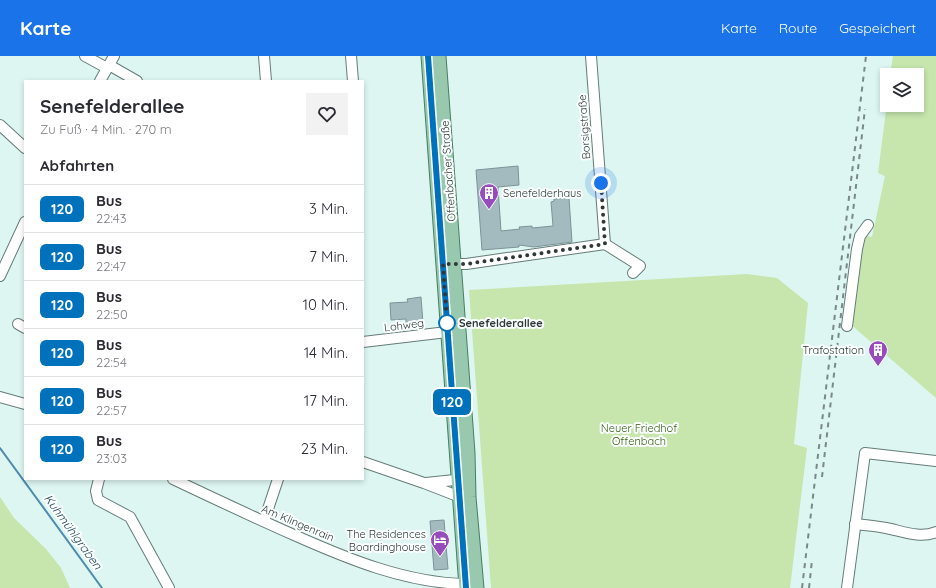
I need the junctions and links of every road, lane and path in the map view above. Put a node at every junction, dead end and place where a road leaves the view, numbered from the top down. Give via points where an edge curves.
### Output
1 (85, 56) edge
2 (114, 56) edge
3 (264, 56) edge
4 (352, 56) edge
5 (428, 56) edge
6 (439, 56) edge
7 (591, 56) edge
8 (108, 67) junction
9 (101, 80) edge
10 (135, 80) edge
11 (266, 80) edge
12 (353, 80) edge
13 (0, 126) edge
14 (24, 147) edge
15 (868, 225) dead end
16 (24, 228) edge
17 (605, 244) junction
18 (21, 245) edge
19 (449, 264) junction
20 (633, 273) dead end
21 (0, 276) edge
22 (450, 288) junction
23 (847, 326) dead end
24 (447, 332) junction
25 (364, 342) edge
26 (0, 397) edge
27 (24, 404) edge
28 (364, 462) edge
29 (936, 462) edge
30 (463, 479) junction
31 (99, 480) edge
32 (174, 480) edge
33 (278, 480) edge
34 (424, 483) junction
35 (464, 497) junction
36 (264, 522) junction
37 (855, 524) junction
38 (936, 532) edge
39 (170, 587) edge
40 (470, 587) edge
41 (847, 588) edge

1 - 8 street
2 - 8 street
3 - 11 street
4 - 12 street
5 - 19 main road, Offenbacher Straße
6 - 19 main road, Offenbacher Straße
7 - 17 street, Borsigstraße
8 - 9 street
8 - 10 street
13 - 14 street
15 - 23 street via 860,236 857,249
16 - 18 street
17 - 19 street
17 - 20 street via 640,266
18 - 21 street
19 - 22 main road, Offenbacher Straße
22 - 24 main road
22 - 30 main road via 468,463
24 - 25 street, Lohweg
24 - 30 main road
26 - 27 street
28 - 34 street
29 - 37 street via 865,453
30 - 34 street
30 - 35 main road
31 - 39 street via 97,498 103,504 130,517
32 - 36 street, Am Klingenrain
33 - 36 street
34 - 35 street
35 - 40 main road
36 - 40 street, Am Klingenrain via 382,569 413,578
37 - 38 street via 922,535
37 - 41 street

